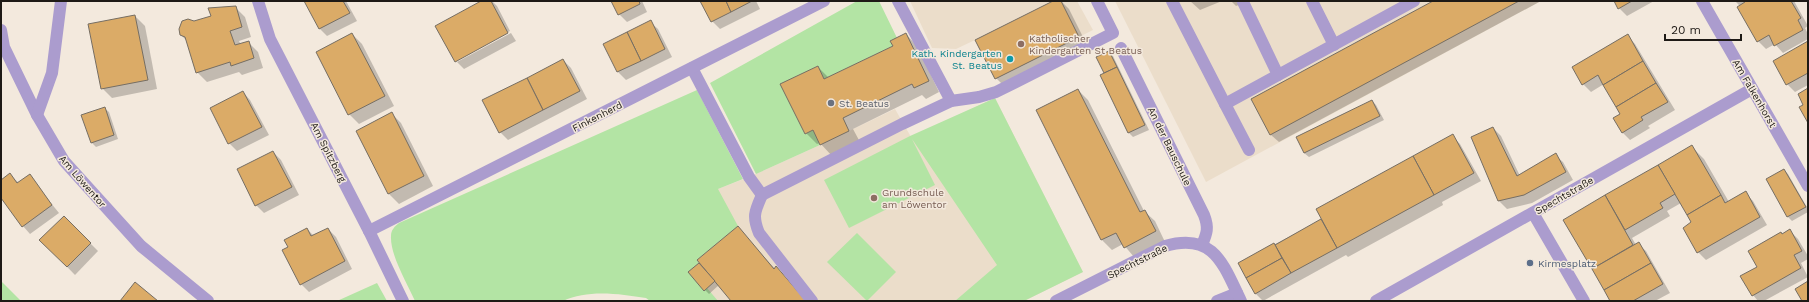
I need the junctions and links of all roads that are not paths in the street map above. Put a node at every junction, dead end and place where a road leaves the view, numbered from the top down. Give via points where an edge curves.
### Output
1 (61, 1) edge
2 (258, 1) edge
3 (824, 1) edge
4 (898, 1) edge
5 (1097, 1) edge
6 (1172, 1) edge
7 (1312, 1) edge
8 (1414, 1) edge
9 (1702, 1) edge
10 (1243, 2) edge
11 (1, 30) edge
12 (1334, 45) junction
13 (1121, 48) dead end
14 (692, 68) junction
15 (1278, 75) junction
16 (1752, 89) junction
17 (951, 101) junction
18 (1225, 104) junction
19 (37, 115) junction
20 (1249, 150) dead end
21 (1808, 186) edge
22 (762, 195) junction
23 (1533, 213) junction
24 (369, 231) junction
25 (1202, 245) junction
26 (1239, 297) edge
27 (208, 301) edge
28 (403, 301) edge
29 (812, 301) edge
30 (1056, 301) edge
31 (1217, 301) edge
32 (1376, 301) edge
33 (1584, 301) edge

1 - 19 street via 52,73
2 - 24 street, Am Spitzberg via 270,39
3 - 14 street, Finkenherd
4 - 17 street
5 - 17 street via 1113,33 996,92
6 - 18 street
7 - 12 street
8 - 12 street
9 - 16 street, Am Falkenhorst
10 - 15 street
11 - 19 street, Am Löwentor via 4,47
12 - 15 street
13 - 25 street, An der Bauschule via 1204,215 1208,225
14 - 22 street via 749,177
14 - 24 street, Finkenherd
15 - 18 street
16 - 21 street, Am Falkenhorst
16 - 23 street, Spechtstraße
17 - 22 street
18 - 20 street
19 - 27 street, Am Löwentor via 64,161 141,246
22 - 29 street via 755,211 754,222 759,233
23 - 32 street, Spechtstraße
23 - 33 street
24 - 28 street, Am Spitzberg
25 - 26 street via 1217,256
25 - 30 street, Spechtstraße via 1184,242 1165,246
26 - 31 street

